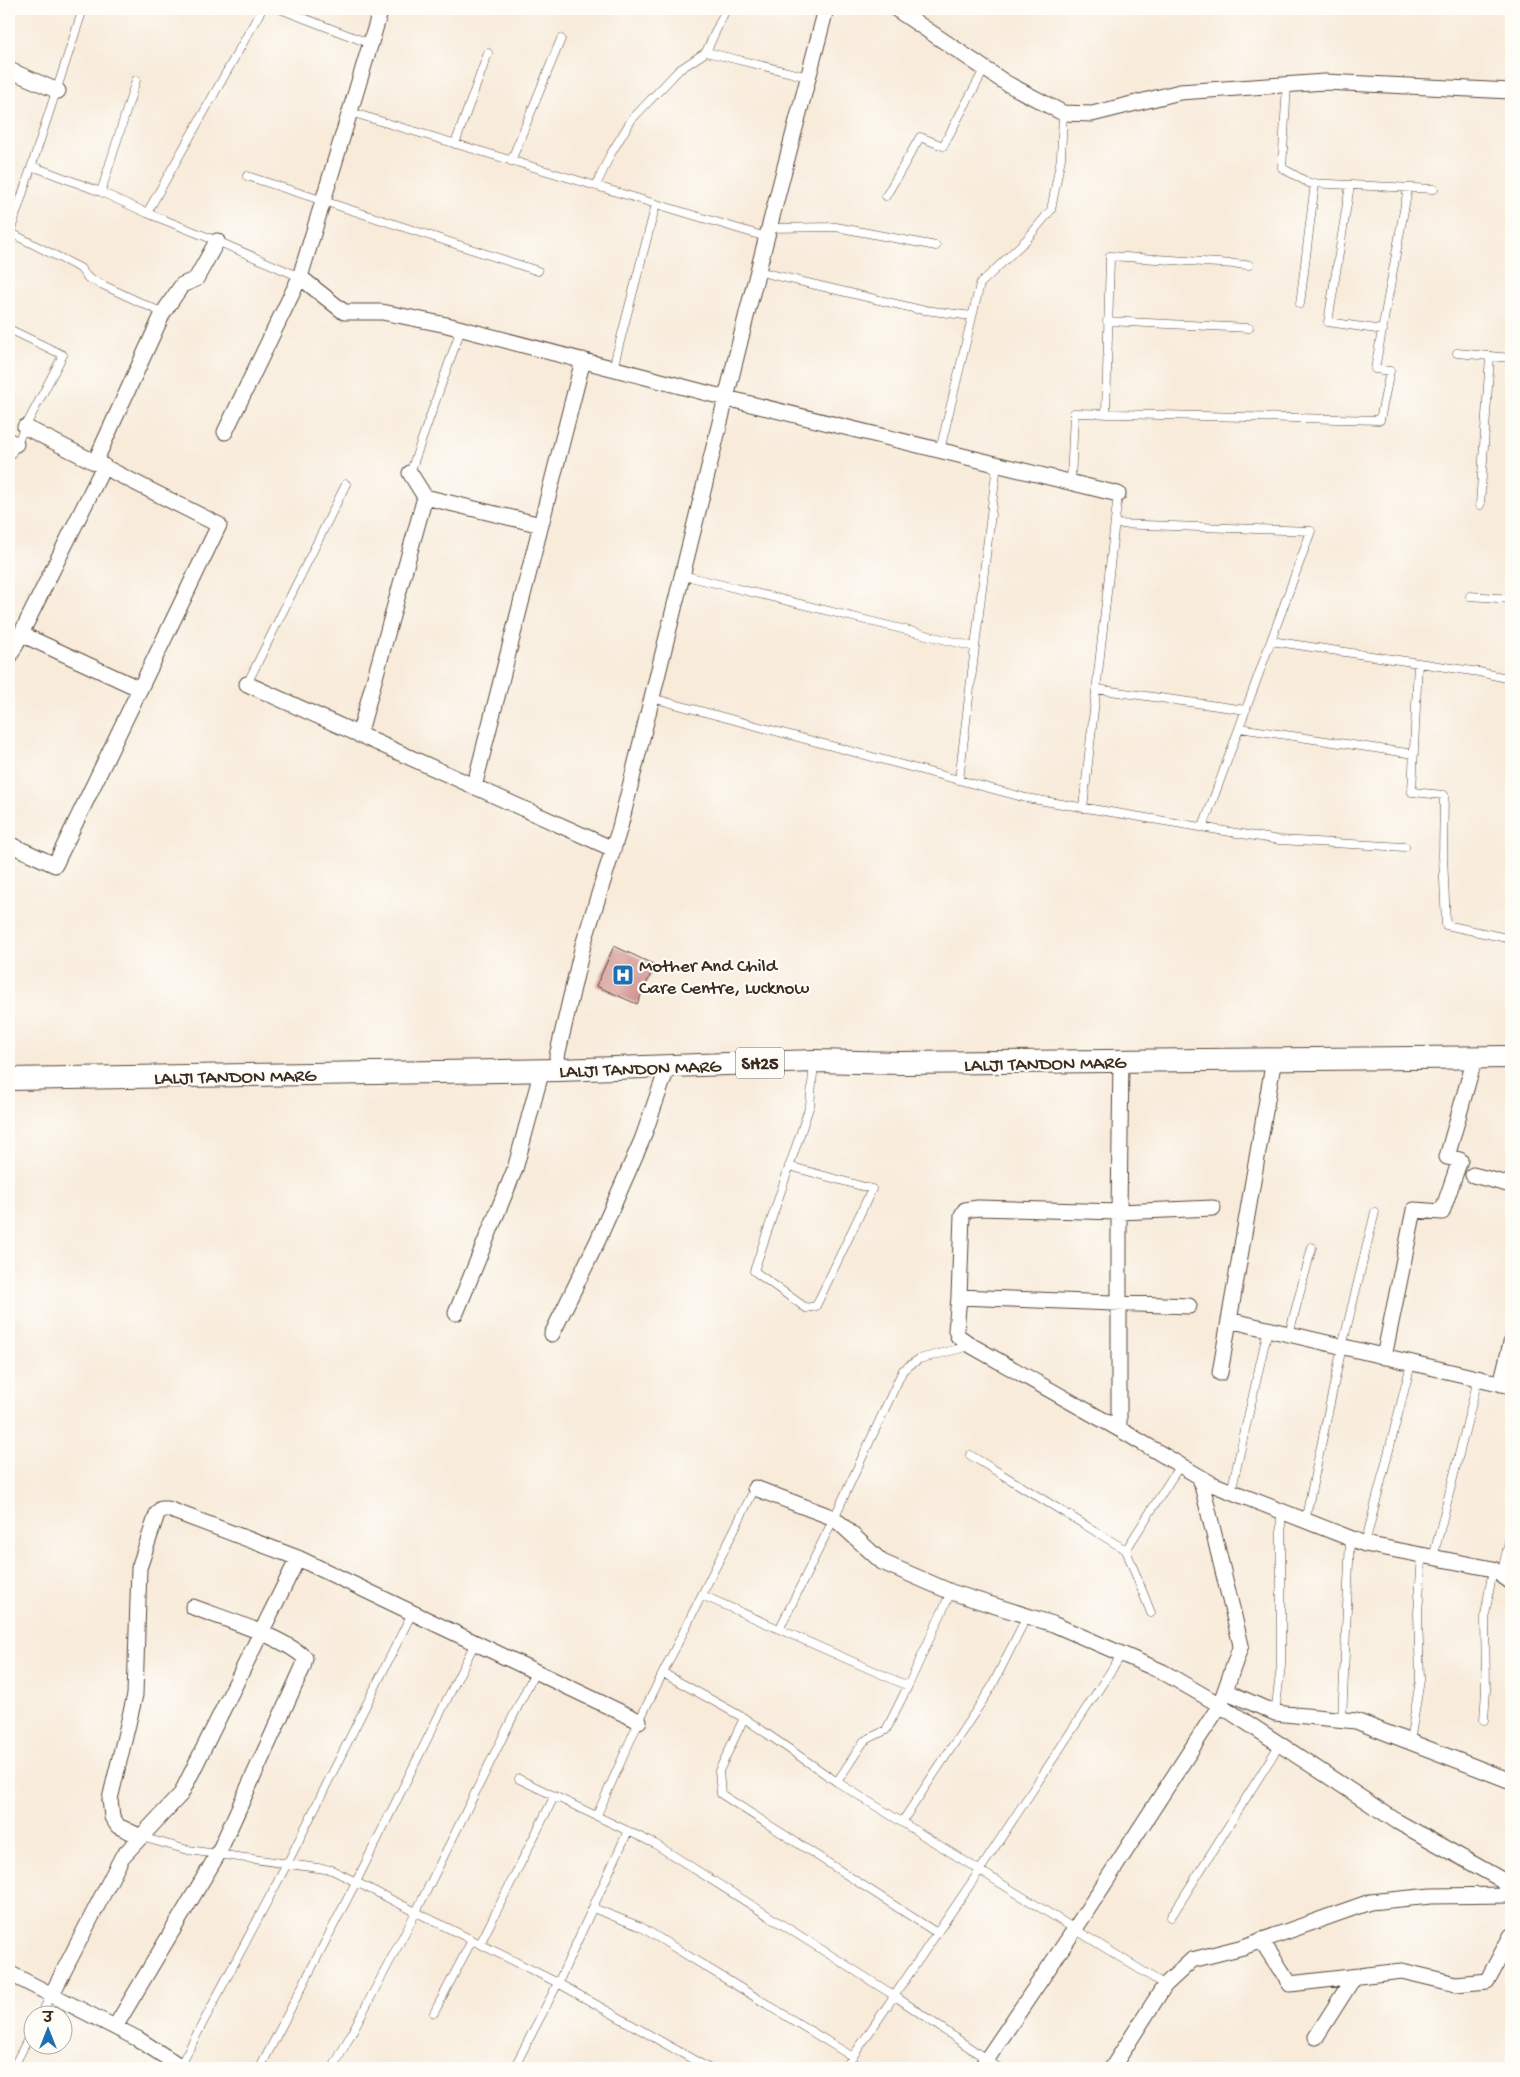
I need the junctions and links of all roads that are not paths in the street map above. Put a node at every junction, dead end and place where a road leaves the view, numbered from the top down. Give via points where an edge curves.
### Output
1 (83, 9) edge
2 (262, 9) edge
3 (280, 9) edge
4 (381, 9) edge
5 (726, 9) edge
6 (826, 9) edge
7 (896, 9) edge
8 (561, 39) dead end
9 (371, 44) junction
10 (706, 52) junction
11 (488, 53) dead end
12 (984, 68) junction
13 (9, 70) edge
14 (808, 77) junction
15 (136, 80) dead end
16 (1287, 84) junction
17 (58, 91) junction
18 (1511, 91) edge
19 (350, 112) junction
20 (1063, 113) junction
21 (455, 144) junction
22 (511, 161) junction
23 (32, 166) junction
24 (247, 176) dead end
25 (1316, 183) junction
26 (1350, 185) junction
27 (596, 186) junction
28 (1408, 188) junction
29 (1434, 189) dead end
30 (101, 192) junction
31 (886, 196) dead end
32 (324, 201) junction
33 (656, 204) junction
34 (147, 213) junction
35 (9, 232) edge
36 (767, 232) junction
37 (217, 240) junction
38 (936, 246) dead end
39 (1249, 265) dead end
40 (538, 271) dead end
41 (758, 271) junction
42 (300, 277) junction
43 (1300, 304) dead end
44 (164, 313) junction
45 (972, 316) junction
46 (1108, 321) junction
47 (1249, 328) dead end
48 (9, 329) edge
49 (461, 329) junction
50 (1383, 330) junction
51 (1457, 353) dead end
52 (1490, 356) junction
53 (1511, 358) edge
54 (583, 360) junction
55 (613, 368) junction
56 (726, 398) junction
57 (1106, 414) junction
58 (25, 427) junction
59 (225, 432) dead end
60 (12, 443) edge
61 (940, 450) junction
62 (9, 458) edge
63 (99, 464) junction
64 (997, 464) junction
65 (410, 473) joint
66 (1071, 482) junction
67 (346, 484) dead end
68 (1118, 494) joint
69 (425, 497) junction
70 (1480, 505) dead end
71 (1114, 524) junction
72 (541, 525) junction
73 (682, 574) junction
74 (1470, 596) dead end
75 (1511, 599) edge
76 (21, 634) junction
77 (1271, 641) junction
78 (975, 648) junction
79 (9, 658) edge
80 (1418, 663) junction
81 (1511, 679) edge
82 (247, 684) joint
83 (140, 689) junction
84 (1096, 689) junction
85 (652, 698) junction
86 (1246, 710) junction
87 (1239, 728) junction
88 (359, 735) junction
89 (1414, 754) junction
90 (959, 780) junction
91 (474, 787) junction
92 (1083, 808) junction
93 (1203, 827) junction
94 (9, 844) edge
95 (1405, 847) dead end
96 (613, 849) junction
97 (1511, 939) edge
98 (1511, 1046) edge
99 (1240, 1054) junction
100 (812, 1056) junction
101 (1475, 1057) junction
102 (1511, 1057) edge
103 (1274, 1059) junction
104 (1121, 1061) junction
105 (553, 1065) junction
106 (668, 1066) junction
107 (10, 1072) edge
108 (789, 1166) junction
109 (1474, 1174) dead end
110 (1511, 1185) edge
111 (1213, 1208) dead end
112 (1119, 1212) junction
113 (1375, 1212) dead end
114 (1312, 1247) dead end
115 (959, 1297) junction
116 (1119, 1305) junction
117 (1189, 1306) dead end
118 (456, 1313) dead end
119 (1229, 1320) junction
120 (1268, 1329) junction
121 (552, 1334) dead end
122 (1289, 1334) junction
123 (1511, 1343) edge
124 (972, 1346) junction
125 (1342, 1347) junction
126 (1384, 1357) junction
127 (1411, 1364) junction
128 (1220, 1374) dead end
129 (1478, 1379) junction
130 (1506, 1385) edge
131 (1119, 1429) junction
132 (970, 1455) dead end
133 (1180, 1465) junction
134 (1200, 1477) junction
135 (755, 1488) joint
136 (1231, 1492) junction
137 (1281, 1511) junction
138 (834, 1518) junction
139 (1305, 1521) junction
140 (1511, 1533) edge
141 (1350, 1538) junction
142 (1365, 1544) junction
143 (1126, 1550) junction
144 (1428, 1557) junction
145 (298, 1558) junction
146 (1502, 1575) edge
147 (951, 1592) junction
148 (702, 1595) junction
149 (193, 1607) dead end
150 (412, 1613) junction
151 (1151, 1613) dead end
152 (1028, 1616) junction
153 (780, 1628) junction
154 (261, 1633) junction
155 (475, 1643) junction
156 (1122, 1654) junction
157 (535, 1672) junction
158 (663, 1673) junction
159 (908, 1686) junction
160 (1223, 1698) junction
161 (1275, 1713) junction
162 (744, 1718) junction
163 (1342, 1720) junction
164 (1484, 1720) dead end
165 (639, 1721) junction
166 (1410, 1742) junction
167 (1280, 1744) junction
168 (519, 1779) dead end
169 (1511, 1781) edge
170 (837, 1782) junction
171 (554, 1797) junction
172 (597, 1815) junction
173 (902, 1822) junction
174 (628, 1831) junction
175 (141, 1837) junction
176 (218, 1854) junction
177 (288, 1864) junction
178 (980, 1870) junction
179 (356, 1882) junction
180 (1511, 1885) edge
181 (1511, 1895) edge
182 (593, 1908) junction
183 (416, 1912) junction
184 (1171, 1917) dead end
185 (1075, 1929) junction
186 (938, 1934) junction
187 (1511, 1936) edge
188 (472, 1940) junction
189 (1261, 1940) junction
190 (480, 1944) junction
191 (9, 1973) edge
192 (1354, 1977) junction
193 (558, 1983) junction
194 (1165, 1984) junction
195 (52, 1994) junction
196 (895, 1996) junction
197 (46, 2004) edge
198 (434, 2013) dead end
199 (115, 2027) junction
200 (1316, 2037) dead end
201 (22, 2050) edge
202 (853, 2057) junction
203 (989, 2065) edge
204 (182, 2067) edge
205 (13, 2068) edge
206 (260, 2068) edge
207 (333, 2068) edge
208 (514, 2068) edge
209 (708, 2068) edge
210 (845, 2068) edge
211 (1112, 2068) edge

1 - 17 lane
2 - 34 lane
3 - 9 lane
4 - 9 street
5 - 10 lane
6 - 14 street
7 - 12 street
8 - 22 lane
9 - 19 street
10 - 14 lane
10 - 27 lane via 679,70 632,119
11 - 21 lane
12 - 20 street
12 - 31 lane via 943,146 920,137
13 - 17 street
14 - 36 street
15 - 30 lane
16 - 18 street via 1325,82
16 - 20 street via 1180,92 1092,114
16 - 25 lane via 1282,168 1309,183
17 - 23 lane
19 - 21 lane
19 - 32 street
20 - 45 lane via 1062,158 1051,210 980,284
21 - 22 lane
22 - 27 lane
23 - 30 lane
23 - 35 lane
24 - 32 lane
25 - 26 lane
25 - 43 lane
26 - 28 lane
26 - 50 lane via 1328,322
27 - 33 lane
28 - 29 lane
28 - 50 lane
30 - 34 lane
32 - 40 lane
32 - 42 street
33 - 36 lane
33 - 55 lane
34 - 37 lane
35 - 44 lane via 80,268 88,278
36 - 38 lane via 836,227
36 - 41 street
37 - 42 lane
37 - 44 street via 196,279 182,285
39 - 46 lane via 1110,256
41 - 45 lane via 917,309
41 - 56 street
42 - 49 street via 344,312 382,312
42 - 59 street
44 - 63 street
45 - 61 lane
46 - 47 lane
46 - 57 lane
48 - 58 lane via 63,355
49 - 54 street
49 - 65 lane
50 - 57 lane via 1375,370 1390,371 1380,420
51 - 52 lane
52 - 53 lane
52 - 70 lane
54 - 55 street
54 - 72 street
55 - 56 street
56 - 61 street
56 - 73 street
57 - 66 lane via 1074,413
58 - 60 lane
58 - 63 street
60 - 62 lane
61 - 64 street
63 - 76 street
63 - 83 street via 219,525
64 - 66 street
64 - 78 lane
65 - 69 street
66 - 68 street
67 - 82 lane
68 - 71 lane
69 - 72 street
69 - 88 street
71 - 77 lane via 1311,531
71 - 84 lane
72 - 91 street
73 - 78 lane
73 - 85 street
74 - 75 lane
76 - 79 street
76 - 83 street
77 - 80 lane
77 - 86 lane
78 - 90 lane
80 - 81 lane
80 - 89 lane
82 - 88 street
83 - 94 street via 55,865
84 - 86 lane
84 - 92 lane
85 - 90 lane
85 - 96 street
86 - 87 lane
87 - 89 lane
87 - 93 lane
88 - 91 street
89 - 97 lane via 1412,792 1444,795 1446,925
90 - 92 lane via 1026,798
91 - 96 street
92 - 93 lane
93 - 95 lane via 1279,840
96 - 105 street via 583,945
98 - 99 main road, LALJI TANDON MARG / SH25
99 - 100 main road, LALJI TANDON MARG / SH25
99 - 103 main road, LALJI TANDON MARG / SH25
99 - 104 main road, LALJI TANDON MARG / SH25
100 - 104 main road, LALJI TANDON MARG / SH25 via 901,1063
100 - 105 main road, LALJI TANDON MARG / SH25
100 - 106 main road, LALJI TANDON MARG / SH25
100 - 108 lane via 810,1104
101 - 102 main road, LALJI TANDON MARG / SH25
101 - 103 main road, LALJI TANDON MARG / SH25
101 - 126 street via 1447,1157 1460,1160 1442,1212 1414,1210
103 - 119 street
104 - 112 street
105 - 106 main road, LALJI TANDON MARG / SH25
105 - 107 main road, LALJI TANDON MARG / SH25
105 - 118 street
106 - 121 street via 642,1140
108 - 108 lane via 754,1271 806,1308 812,1308 816,1306 872,1189
109 - 110 street
111 - 112 street
112 - 115 street via 965,1210 962,1215
112 - 116 street
113 - 125 lane
114 - 122 lane
115 - 116 street
115 - 124 street via 956,1330 958,1336
116 - 117 street
116 - 131 street
119 - 120 street
119 - 128 street
120 - 122 street
120 - 136 lane
122 - 125 street
123 - 130 street
124 - 131 street
124 - 138 lane via 919,1359 903,1370
125 - 126 street
125 - 139 lane
126 - 127 street
127 - 129 street
127 - 142 lane
129 - 130 street
129 - 144 lane
131 - 133 street
132 - 143 lane
133 - 134 street
133 - 143 lane
134 - 136 street
134 - 160 street via 1241,1645
135 - 138 street
135 - 148 lane
136 - 137 street
137 - 139 street
137 - 161 lane via 1281,1666
138 - 147 street via 882,1562
138 - 153 lane
139 - 141 street
140 - 146 lane
141 - 142 street
141 - 163 lane
142 - 144 street
143 - 151 lane
144 - 146 street
144 - 166 lane via 1418,1613 1420,1680
145 - 150 street
145 - 154 street
145 - 175 street via 168,1509 161,1509 157,1514 139,1568 135,1696 110,1799 112,1817 118,1826
146 - 164 lane via 1485,1615
147 - 152 street
147 - 159 lane
148 - 153 lane
148 - 158 lane
149 - 154 street
150 - 155 street
150 - 177 lane
152 - 156 street
152 - 173 lane via 991,1688
153 - 159 lane
154 - 175 street via 181,1794
154 - 176 street via 305,1658
155 - 157 street
155 - 179 lane
156 - 160 street
156 - 178 lane
157 - 165 street
157 - 183 lane
158 - 162 lane
158 - 165 lane
159 - 170 lane via 886,1730 864,1741
160 - 161 street
160 - 167 street
160 - 185 street
161 - 163 street
162 - 170 lane
162 - 186 lane via 719,1771 721,1794
163 - 166 street via 1356,1721
165 - 172 lane
166 - 169 street
167 - 180 street via 1398,1822
167 - 184 lane
168 - 171 lane
170 - 173 lane
171 - 172 lane
171 - 190 lane
172 - 174 lane
173 - 178 lane
174 - 182 lane
174 - 196 lane via 655,1844
175 - 176 lane via 188,1850
175 - 195 street via 122,1857
176 - 177 lane
176 - 199 street
177 - 179 lane via 332,1870
177 - 204 lane
178 - 185 lane
178 - 186 lane
179 - 183 lane
179 - 206 lane
181 - 189 street via 1430,1896 1370,1902
182 - 193 lane
182 - 202 lane via 641,1927
183 - 188 lane
183 - 207 lane
185 - 194 lane
185 - 203 street
186 - 196 lane
187 - 192 street via 1487,1981 1456,1984 1402,1971
188 - 190 lane
188 - 198 lane
189 - 192 street via 1290,1984
189 - 194 street via 1192,1960
190 - 193 lane
191 - 195 street
192 - 200 street
193 - 208 lane
193 - 209 lane
194 - 211 street
195 - 197 lane
195 - 199 street
196 - 202 lane
196 - 203 lane
199 - 204 street
201 - 205 lane
202 - 210 lane

